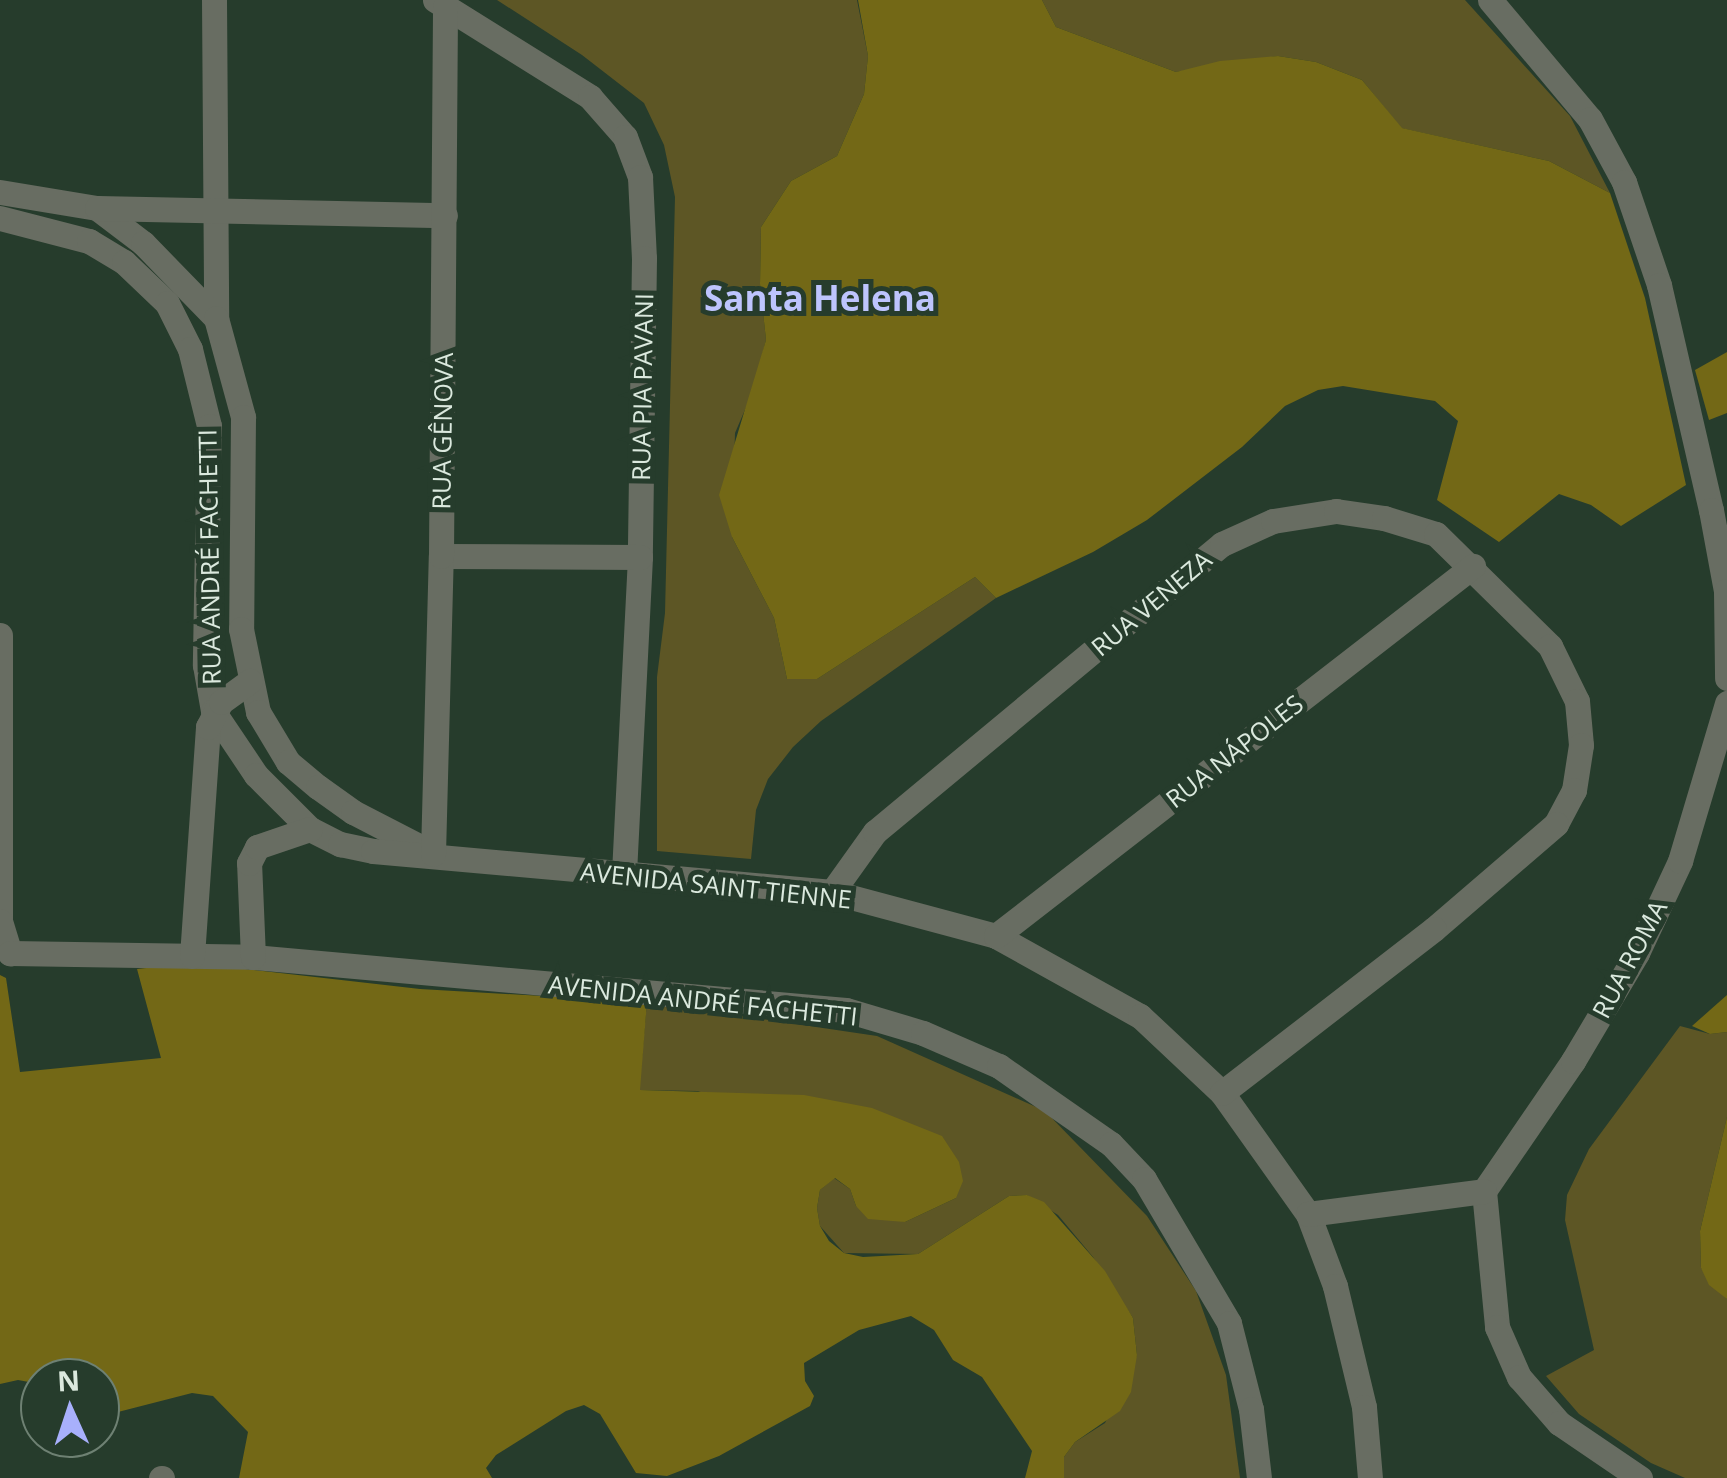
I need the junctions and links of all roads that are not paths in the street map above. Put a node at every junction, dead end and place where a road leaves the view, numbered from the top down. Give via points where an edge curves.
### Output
1 (214, 0) edge
2 (1490, 0) edge
3 (440, 4) edge
4 (0, 192) edge
5 (97, 208) junction
6 (215, 213) junction
7 (445, 216) junction
8 (0, 218) edge
9 (216, 318) junction
10 (441, 556) junction
11 (640, 557) junction
12 (1473, 566) junction
13 (0, 635) edge
14 (1727, 678) edge
15 (250, 682) junction
16 (1727, 704) edge
17 (213, 711) junction
18 (310, 829) junction
19 (433, 854) junction
20 (624, 876) junction
21 (832, 892) junction
22 (996, 936) junction
23 (192, 956) junction
24 (253, 957) junction
25 (1222, 1093) junction
26 (1484, 1191) junction
27 (1308, 1214) junction
28 (1259, 1478) edge
29 (1370, 1478) edge
30 (1640, 1478) edge

1 - 6 street
2 - 14 street via 1590,118 1624,182 1659,286 1711,510 1726,591
3 - 7 street, RUA GÊNOVA
3 - 11 street, RUA PIA PAVANI via 590,97 625,136 640,177
4 - 5 street, RUA ANDRÉ FACHETTI
5 - 6 street
5 - 9 street, RUA ANDRÉ FACHETTI via 143,243
6 - 7 street
6 - 9 street
7 - 10 street, RUA GÊNOVA
8 - 17 street, RUA ANDRÉ FACHETTI via 89,241 124,262 166,303 190,350 209,426 205,666
9 - 15 street, RUA ANDRÉ FACHETTI via 243,417 240,629
10 - 11 street
10 - 19 street, RUA GÊNOVA
11 - 20 street, RUA PIA PAVANI
12 - 21 street, RUA VENEZA via 1436,534 1336,511 1273,521 1222,544 875,832
12 - 22 street, RUA NÁPOLES
12 - 25 street, RUA VENEZA via 1550,646 1577,700 1581,745 1574,790 1543,836
13 - 23 street, AVENIDA ANDRÉ FACHETTI via 0,921 10,953
15 - 17 street
15 - 19 street, AVENIDA SAINT TIENNE via 267,733 288,762 354,812
16 - 26 street, RUA ROMA via 1680,861 1637,952
17 - 18 street, AVENIDA SAINT TIENNE via 256,775
17 - 23 street
18 - 19 street, AVENIDA SAINT TIENNE via 372,852
18 - 24 street via 257,846 250,863
19 - 20 street, AVENIDA SAINT TIENNE
20 - 21 street, AVENIDA SAINT TIENNE
21 - 22 street, AVENIDA SAINT TIENNE
22 - 25 street, AVENIDA SAINT TIENNE via 1140,1016
23 - 24 street, AVENIDA ANDRÉ FACHETTI
24 - 28 street, AVENIDA ANDRÉ FACHETTI via 846,1010 999,1066 1111,1144 1174,1224 1229,1323 1252,1408
25 - 27 street, AVENIDA SAINT TIENNE
26 - 27 street
26 - 30 street via 1497,1327 1518,1377 1558,1423
27 - 29 street, AVENIDA SAINT TIENNE via 1335,1286 1364,1408

